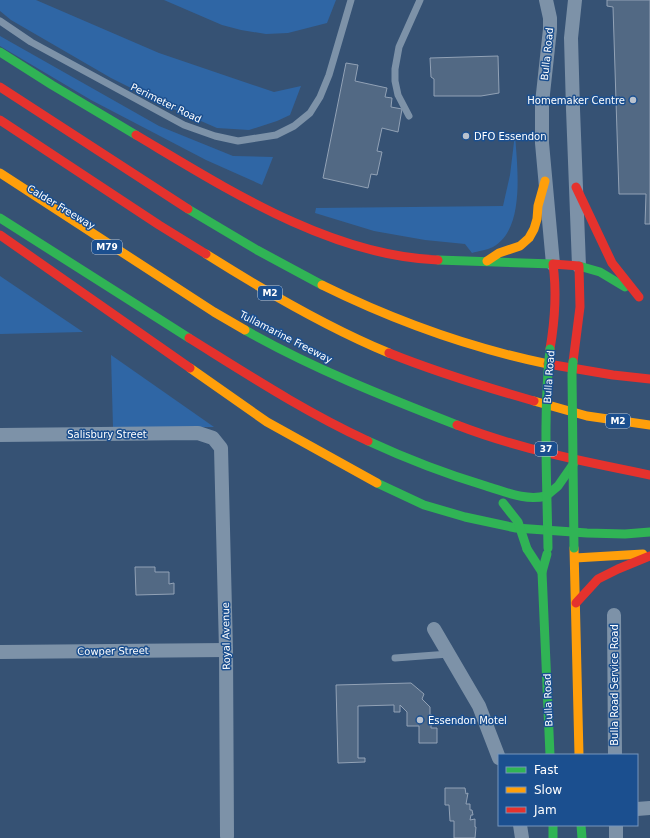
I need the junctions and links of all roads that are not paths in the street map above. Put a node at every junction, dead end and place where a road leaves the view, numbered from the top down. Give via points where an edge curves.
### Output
1 (351, 0) edge
2 (420, 0) edge
3 (546, 0) edge
4 (575, 0) edge
5 (0, 21) edge
6 (0, 52) edge
7 (0, 87) edge
8 (409, 116) dead end
9 (0, 120) edge
10 (70, 121) dead end
11 (0, 173) edge
12 (545, 181) junction
13 (0, 182) edge
14 (576, 187) junction
15 (0, 218) edge
16 (0, 235) edge
17 (238, 239) junction
18 (486, 262) junction
19 (553, 264) junction
20 (579, 266) junction
21 (214, 312) junction
22 (650, 379) edge
23 (650, 426) edge
24 (0, 435) edge
25 (213, 438) joint
26 (574, 463) junction
27 (650, 475) edge
28 (479, 484) junction
29 (542, 497) junction
30 (650, 532) edge
31 (572, 554) junction
32 (650, 555) edge
33 (542, 572) junction
34 (576, 603) junction
35 (614, 615) dead end
36 (434, 628) dead end
37 (226, 650) junction
38 (0, 652) edge
39 (449, 654) junction
40 (395, 658) dead end
41 (550, 754) edge
42 (579, 754) edge
43 (615, 754) edge
44 (498, 755) edge
45 (650, 808) edge
46 (638, 809) edge
47 (520, 826) edge
48 (553, 826) edge
49 (590, 826) edge
50 (616, 826) edge
51 (581, 833) edge
52 (227, 837) edge
53 (522, 838) edge
54 (553, 838) edge
55 (616, 838) edge

1 - 5 lane, Perimeter Road via 329,75 320,98 310,113 294,126 276,135 238,141 184,125 31,42
2 - 8 lane via 399,47 395,69 398,95
3 - 12 street, Bulla Road via 550,29 542,103
4 - 14 street via 571,38
6 - 18 main road via 52,86 183,163 275,214 305,227 366,249 421,259
7 - 17 main road
9 - 23 main road, M2 via 243,278 343,332 421,366 482,386 587,416
10 - 17 main road
11 - 21 main road, Tullamarine Freeway
12 - 18 main road via 537,219 529,238 520,246 499,253
12 - 19 street, Bulla Road
13 - 21 main road, Calder Freeway / M79
14 - 20 street
14 - 20 main road via 612,263 642,298 608,276
15 - 28 main road via 290,400 380,446
16 - 30 main road via 267,422 400,495 465,517 516,528 587,533
17 - 22 main road via 359,303 435,333 540,362 587,372
18 - 19 main road
19 - 20 main road
19 - 29 main road, Bulla Road / 37, bridge via 556,302 550,349
20 - 26 main road, bridge via 580,312 572,374
21 - 27 main road, Tullamarine Freeway via 265,341 386,398 477,433 561,457
24 - 25 street, Salisbury Street via 198,433
25 - 37 street, Royal Avenue via 221,448
26 - 29 main road, bridge via 554,492
26 - 31 main road, bridge
28 - 29 main road via 521,497
28 - 33 main road, bridge via 503,503 518,522 527,548
29 - 33 main road, Bulla Road / 37, bridge via 550,550
31 - 32 main road via 590,558 624,553
31 - 34 main road
32 - 34 main road via 598,579
33 - 41 main road, Bulla Road / 37
34 - 42 main road
35 - 43 street, Bulla Road Service Road
36 - 39 street
37 - 38 street, Cowper Street
37 - 52 street, Royal Avenue
39 - 40 lane
39 - 44 street via 479,706
45 - 46 street
47 - 53 street
48 - 54 main road
49 - 51 street
50 - 55 street

